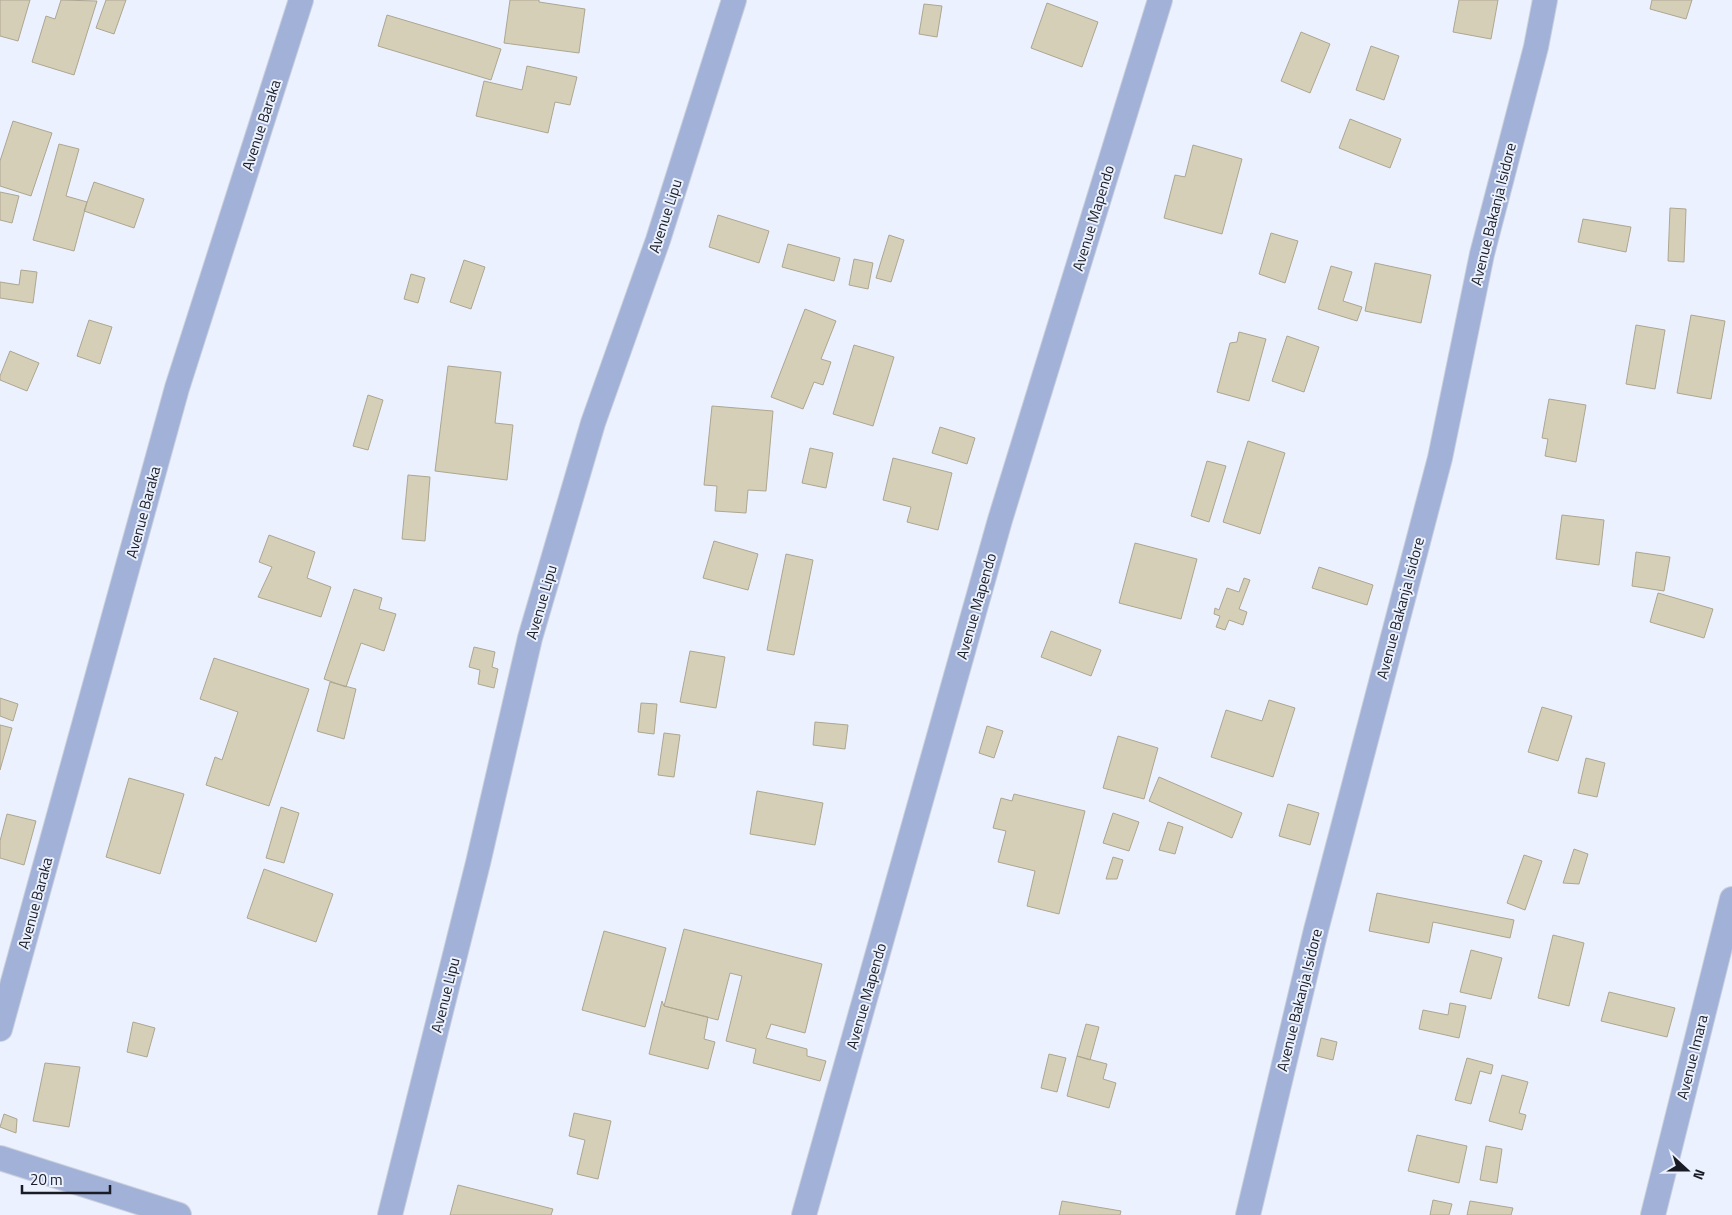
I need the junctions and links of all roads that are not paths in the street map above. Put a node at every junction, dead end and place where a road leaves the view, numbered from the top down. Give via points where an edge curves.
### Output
1 (301, 0) edge
2 (734, 0) edge
3 (1160, 0) edge
4 (1545, 0) edge
5 (1732, 899) edge
6 (0, 1029) edge
7 (0, 1158) edge
8 (179, 1215) edge
9 (390, 1215) edge
10 (804, 1215) edge
11 (1248, 1215) edge
12 (1653, 1215) edge

1 - 6 street, Avenue Baraka via 177,388
2 - 9 street, Avenue Lipu via 658,240 593,423 530,638 478,863
3 - 10 street, Avenue Mapendo via 1000,520
4 - 11 street, Avenue Bakanja Isidore via 1536,47 1482,254 1440,458 1316,930
5 - 12 street, Avenue Imara
7 - 8 street

